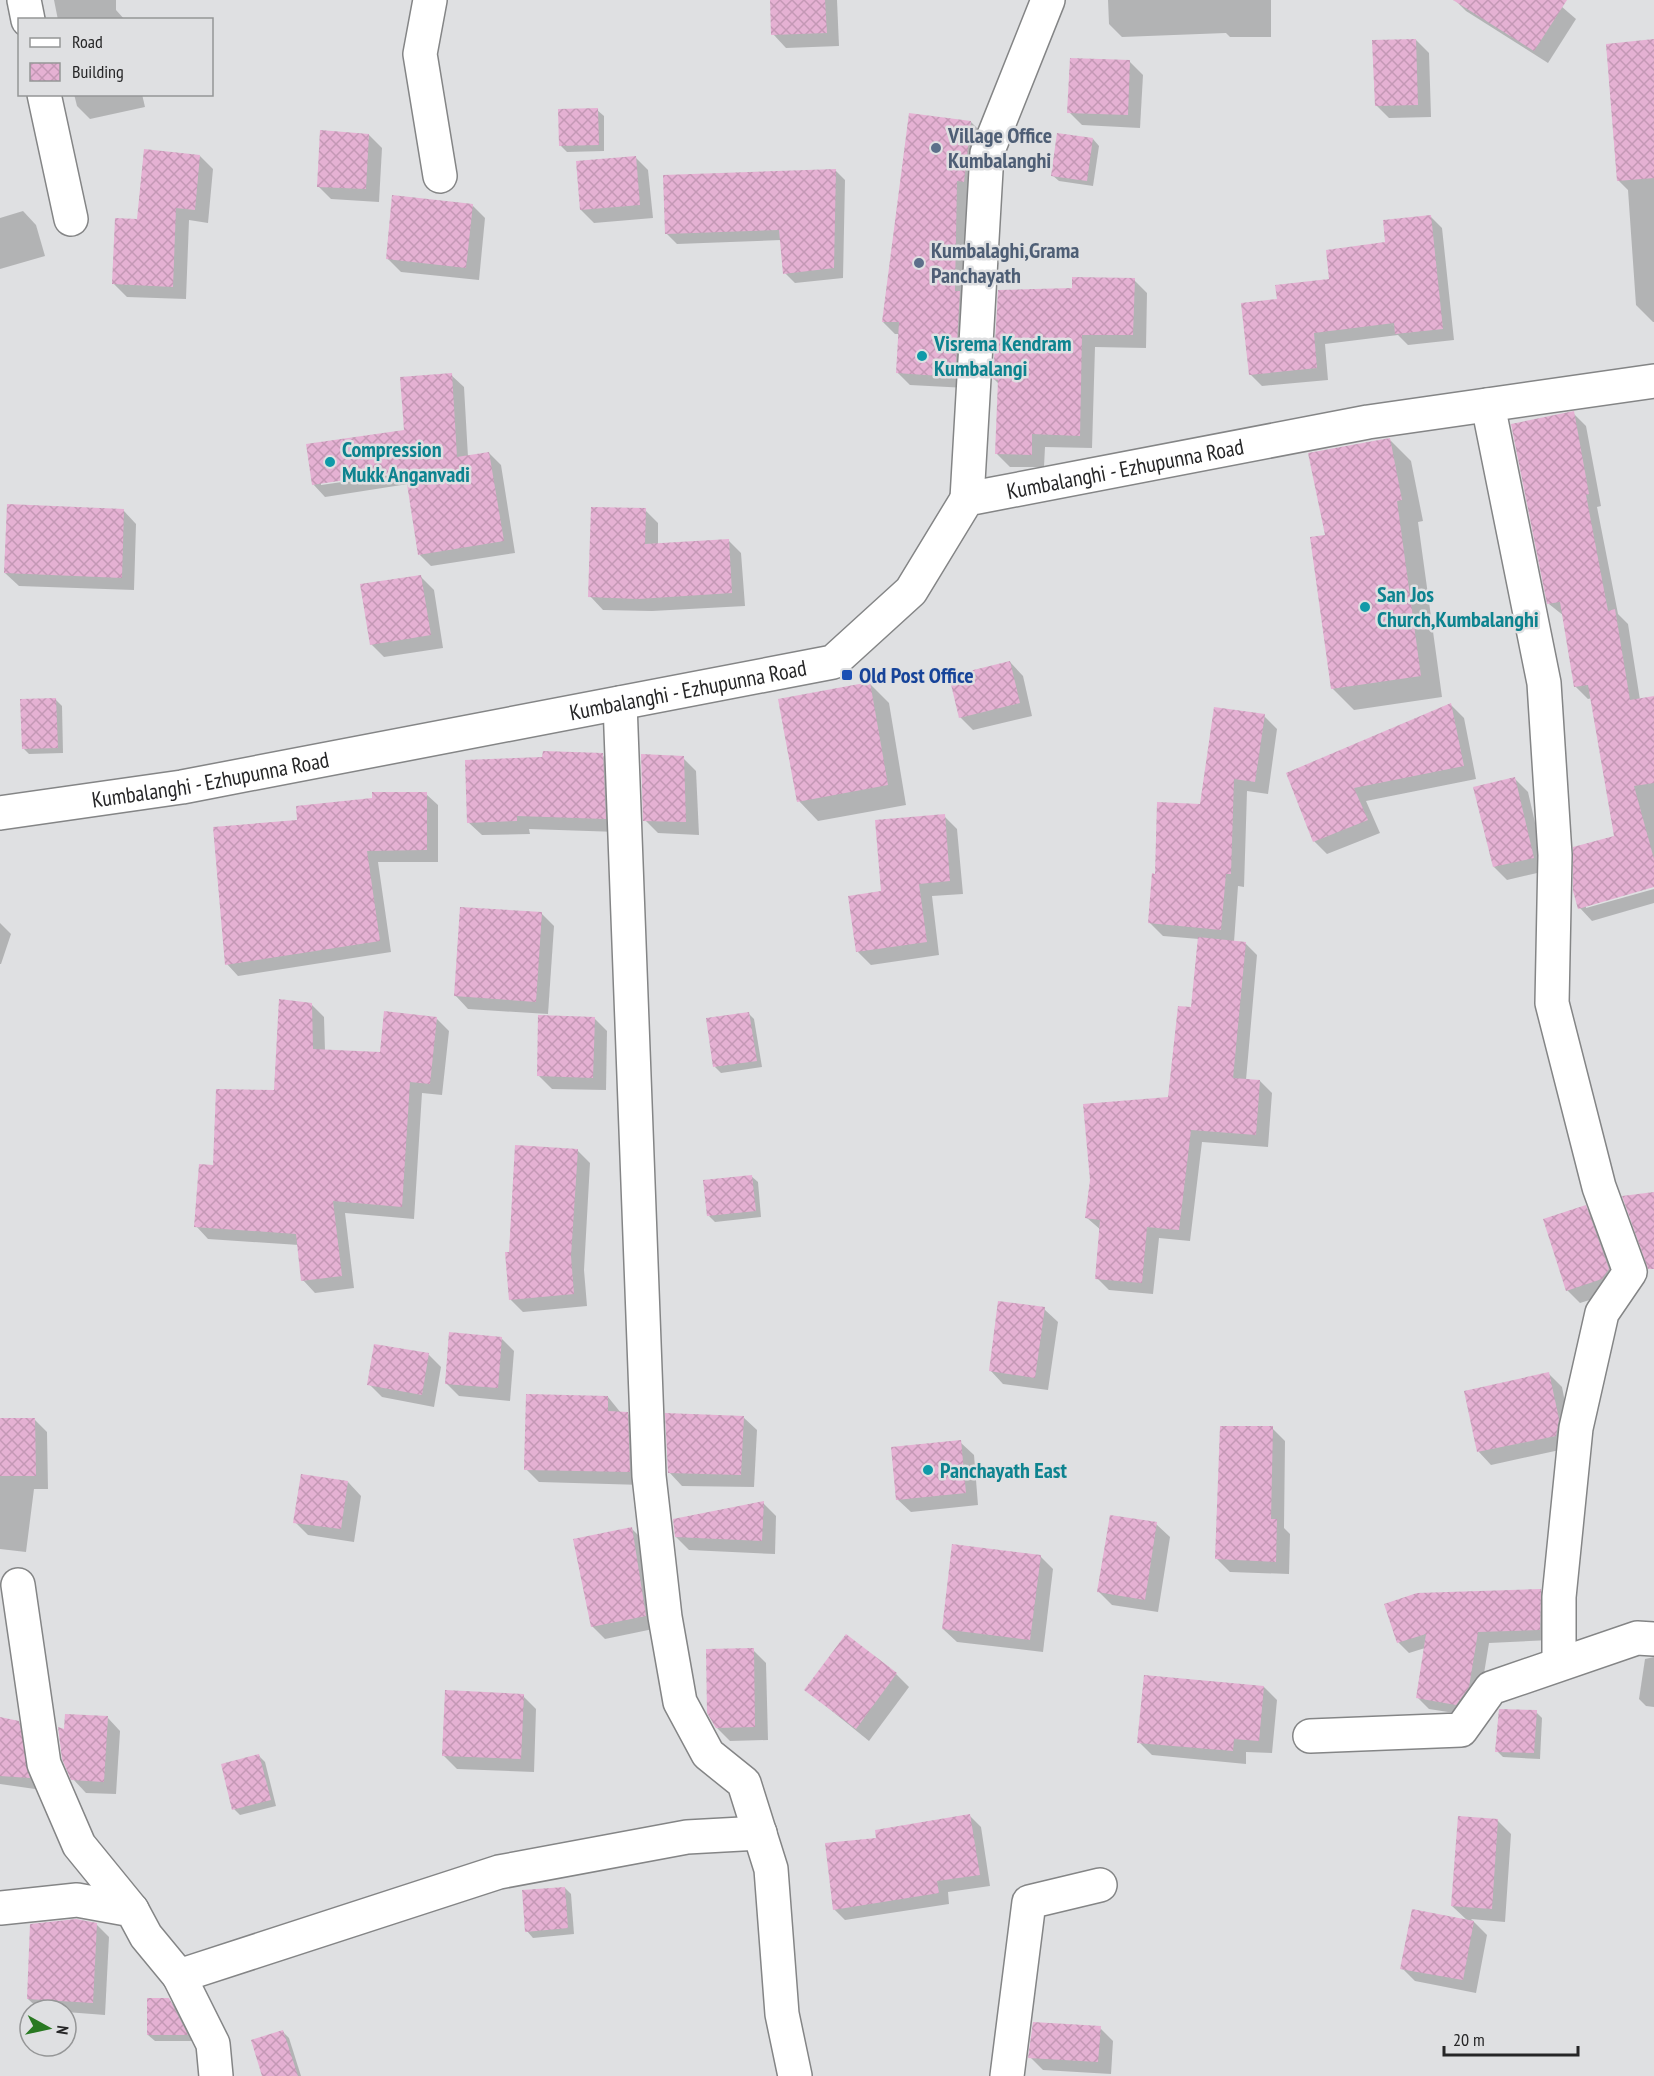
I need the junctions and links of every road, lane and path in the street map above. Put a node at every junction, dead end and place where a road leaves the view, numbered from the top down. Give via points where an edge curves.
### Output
1 (24, 0) edge
2 (430, 0) edge
3 (1048, 0) edge
4 (28, 18) edge
5 (44, 96) edge
6 (440, 176) dead end
7 (71, 219) dead end
8 (1654, 381) edge
9 (1488, 405) junction
10 (967, 499) junction
11 (620, 703) junction
12 (0, 813) edge
13 (18, 1585) dead end
14 (1654, 1639) edge
15 (1559, 1662) junction
16 (1310, 1736) dead end
17 (760, 1833) junction
18 (1100, 1885) dead end
19 (0, 1908) edge
20 (132, 1910) junction
21 (179, 1976) junction
22 (216, 2076) edge
23 (795, 2076) edge
24 (1007, 2076) edge

1 - 4 street
2 - 6 street via 420,54
3 - 10 street via 987,153
5 - 7 street
8 - 9 street, Kumbalanghi - Ezhupunna Road
9 - 10 street, Kumbalanghi - Ezhupunna Road via 1368,422
9 - 15 street via 1544,683 1555,855 1552,1003 1599,1186 1630,1272 1602,1313 1576,1428 1559,1597
10 - 11 street, Kumbalanghi - Ezhupunna Road via 911,591 833,662
11 - 12 street, Kumbalanghi - Ezhupunna Road via 182,786
11 - 17 street via 649,1464 665,1617 680,1702 708,1754 744,1783
13 - 20 street via 44,1764 79,1845
14 - 15 street via 1637,1638
15 - 16 street via 1491,1688 1461,1730
17 - 21 street via 687,1837 499,1872
17 - 23 street via 771,1869 782,2014
18 - 24 street via 1029,1902
19 - 20 street via 76,1900
20 - 21 street via 146,1936
21 - 22 street via 213,2044

